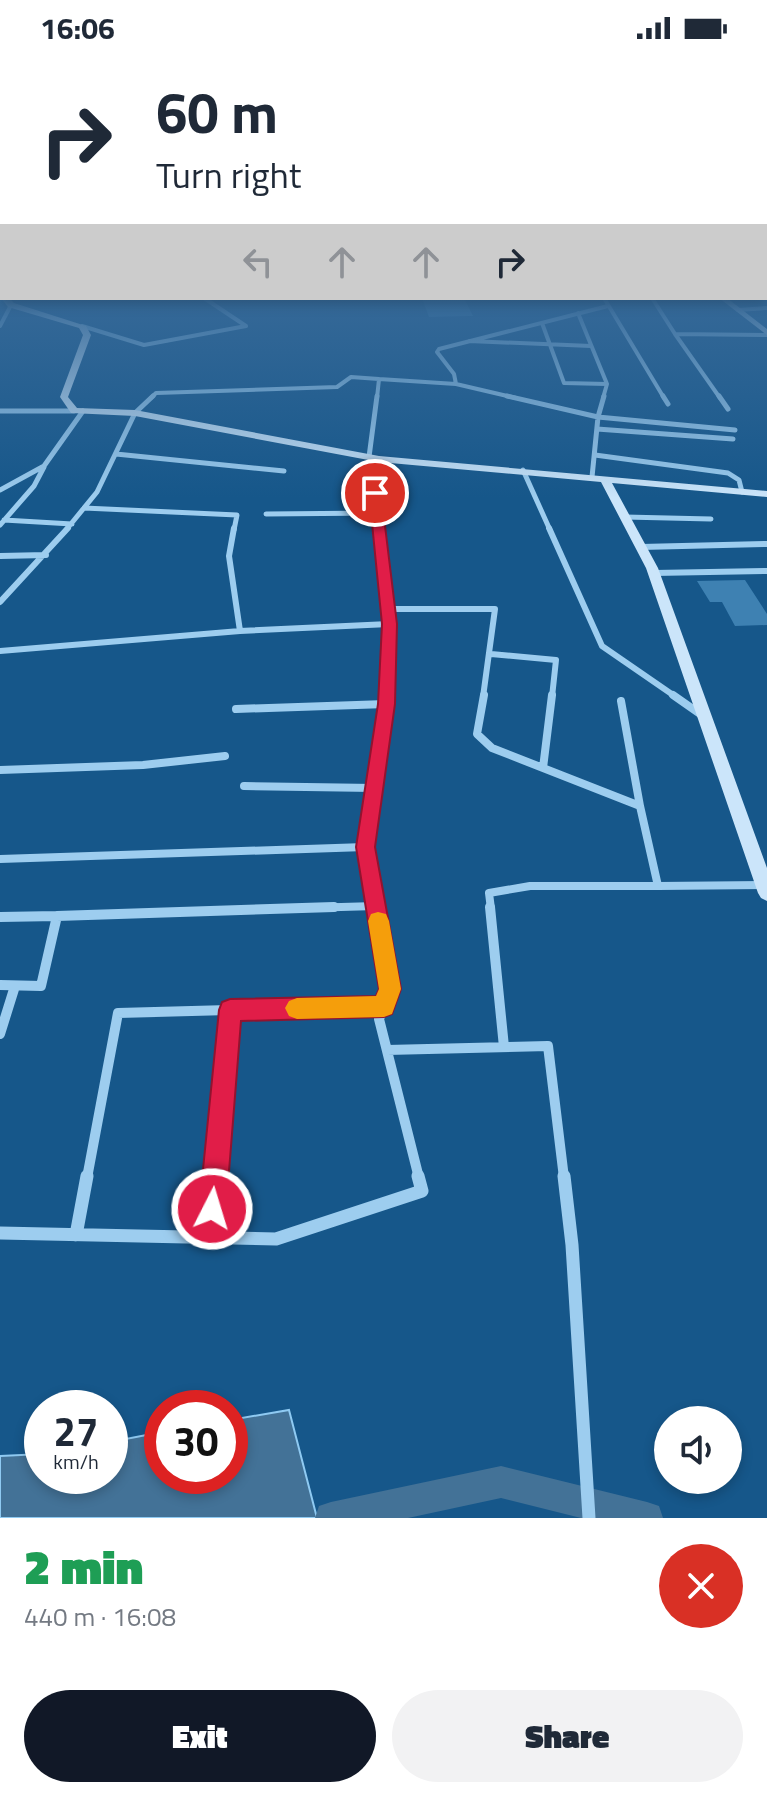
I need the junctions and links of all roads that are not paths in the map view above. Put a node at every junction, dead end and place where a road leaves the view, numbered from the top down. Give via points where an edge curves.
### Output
1 (77, 361) edge
2 (444, 361) edge
3 (557, 361) edge
4 (597, 361) edge
5 (642, 361) edge
6 (694, 361) edge
7 (379, 379) junction
8 (456, 384) junction
9 (607, 384) junction
10 (668, 404) dead end
11 (728, 409) dead end
12 (0, 411) edge
13 (78, 411) junction
14 (135, 413) junction
15 (598, 417) junction
16 (597, 429) junction
17 (735, 430) dead end
18 (733, 439) dead end
19 (116, 454) junction
20 (595, 455) junction
21 (369, 457) junction
22 (44, 466) junction
23 (523, 470) junction
24 (284, 471) dead end
25 (598, 478) junction
26 (0, 490) edge
27 (742, 492) junction
28 (375, 493) dead end
29 (767, 494) edge
30 (84, 508) junction
31 (378, 513) junction
32 (266, 514) dead end
33 (625, 517) junction
34 (711, 519) dead end
35 (2, 522) edge
36 (72, 524) junction
37 (767, 544) edge
38 (641, 547) junction
39 (46, 555) junction
40 (0, 556) edge
41 (767, 571) edge
42 (654, 573) junction
43 (0, 602) edge
44 (389, 609) junction
45 (389, 624) junction
46 (240, 631) junction
47 (0, 651) edge
48 (491, 654) junction
49 (621, 701) dead end
50 (386, 704) junction
51 (236, 709) dead end
52 (707, 719) junction
53 (225, 756) dead end
54 (543, 768) junction
55 (0, 770) edge
56 (244, 786) dead end
57 (374, 788) junction
58 (640, 806) junction
59 (365, 847) junction
60 (0, 859) edge
61 (658, 886) junction
62 (766, 889) edge
63 (376, 906) junction
64 (57, 916) junction
65 (0, 917) edge
66 (0, 985) edge
67 (15, 986) junction
68 (384, 1006) junction
69 (230, 1010) junction
70 (0, 1034) edge
71 (504, 1047) junction
72 (387, 1050) junction
73 (0, 1233) edge
74 (76, 1235) junction
75 (210, 1238) junction
76 (589, 1518) edge

1 - 13 street via 64,397
2 - 8 street
3 - 9 street via 564,383
4 - 9 street
5 - 10 street
6 - 11 street
7 - 8 street
7 - 14 street via 351,377 337,387 162,391
7 - 21 street
8 - 15 street
9 - 15 street
12 - 13 street
13 - 14 street
13 - 22 street
14 - 19 street
14 - 21 street
15 - 16 street
15 - 17 street
16 - 18 street
16 - 20 street
19 - 24 street
19 - 30 street
20 - 25 street
20 - 27 street via 728,473 739,480
21 - 23 street
22 - 26 street
22 - 35 street
23 - 25 street
23 - 52 street via 602,646
25 - 27 street
25 - 33 street
27 - 29 street
28 - 31 street
30 - 36 street
30 - 46 street via 237,515 229,556
31 - 32 street
31 - 44 street
33 - 34 street
33 - 38 street
35 - 36 street
36 - 39 street
37 - 38 street
38 - 42 street
39 - 40 street
39 - 43 street
41 - 42 street
42 - 52 street
44 - 45 street
44 - 48 street via 495,609
45 - 46 street
45 - 50 street
46 - 47 street
48 - 54 street via 477,734 492,748
48 - 54 street via 556,660
49 - 58 street
50 - 51 street
50 - 57 street
52 - 62 street
53 - 55 street
54 - 58 street
56 - 57 street
57 - 59 street
58 - 61 street
59 - 60 street
59 - 63 street
61 - 62 street
61 - 71 street via 530,886 489,893
63 - 64 street
63 - 68 street via 390,989
64 - 65 street
64 - 67 street via 41,986
66 - 67 street
67 - 70 street
68 - 69 street
68 - 72 street via 379,1019
69 - 74 street via 118,1013
69 - 75 street
71 - 72 street
71 - 76 street via 548,1046 572,1245
72 - 75 street via 422,1191 276,1239
73 - 74 street
74 - 75 street

